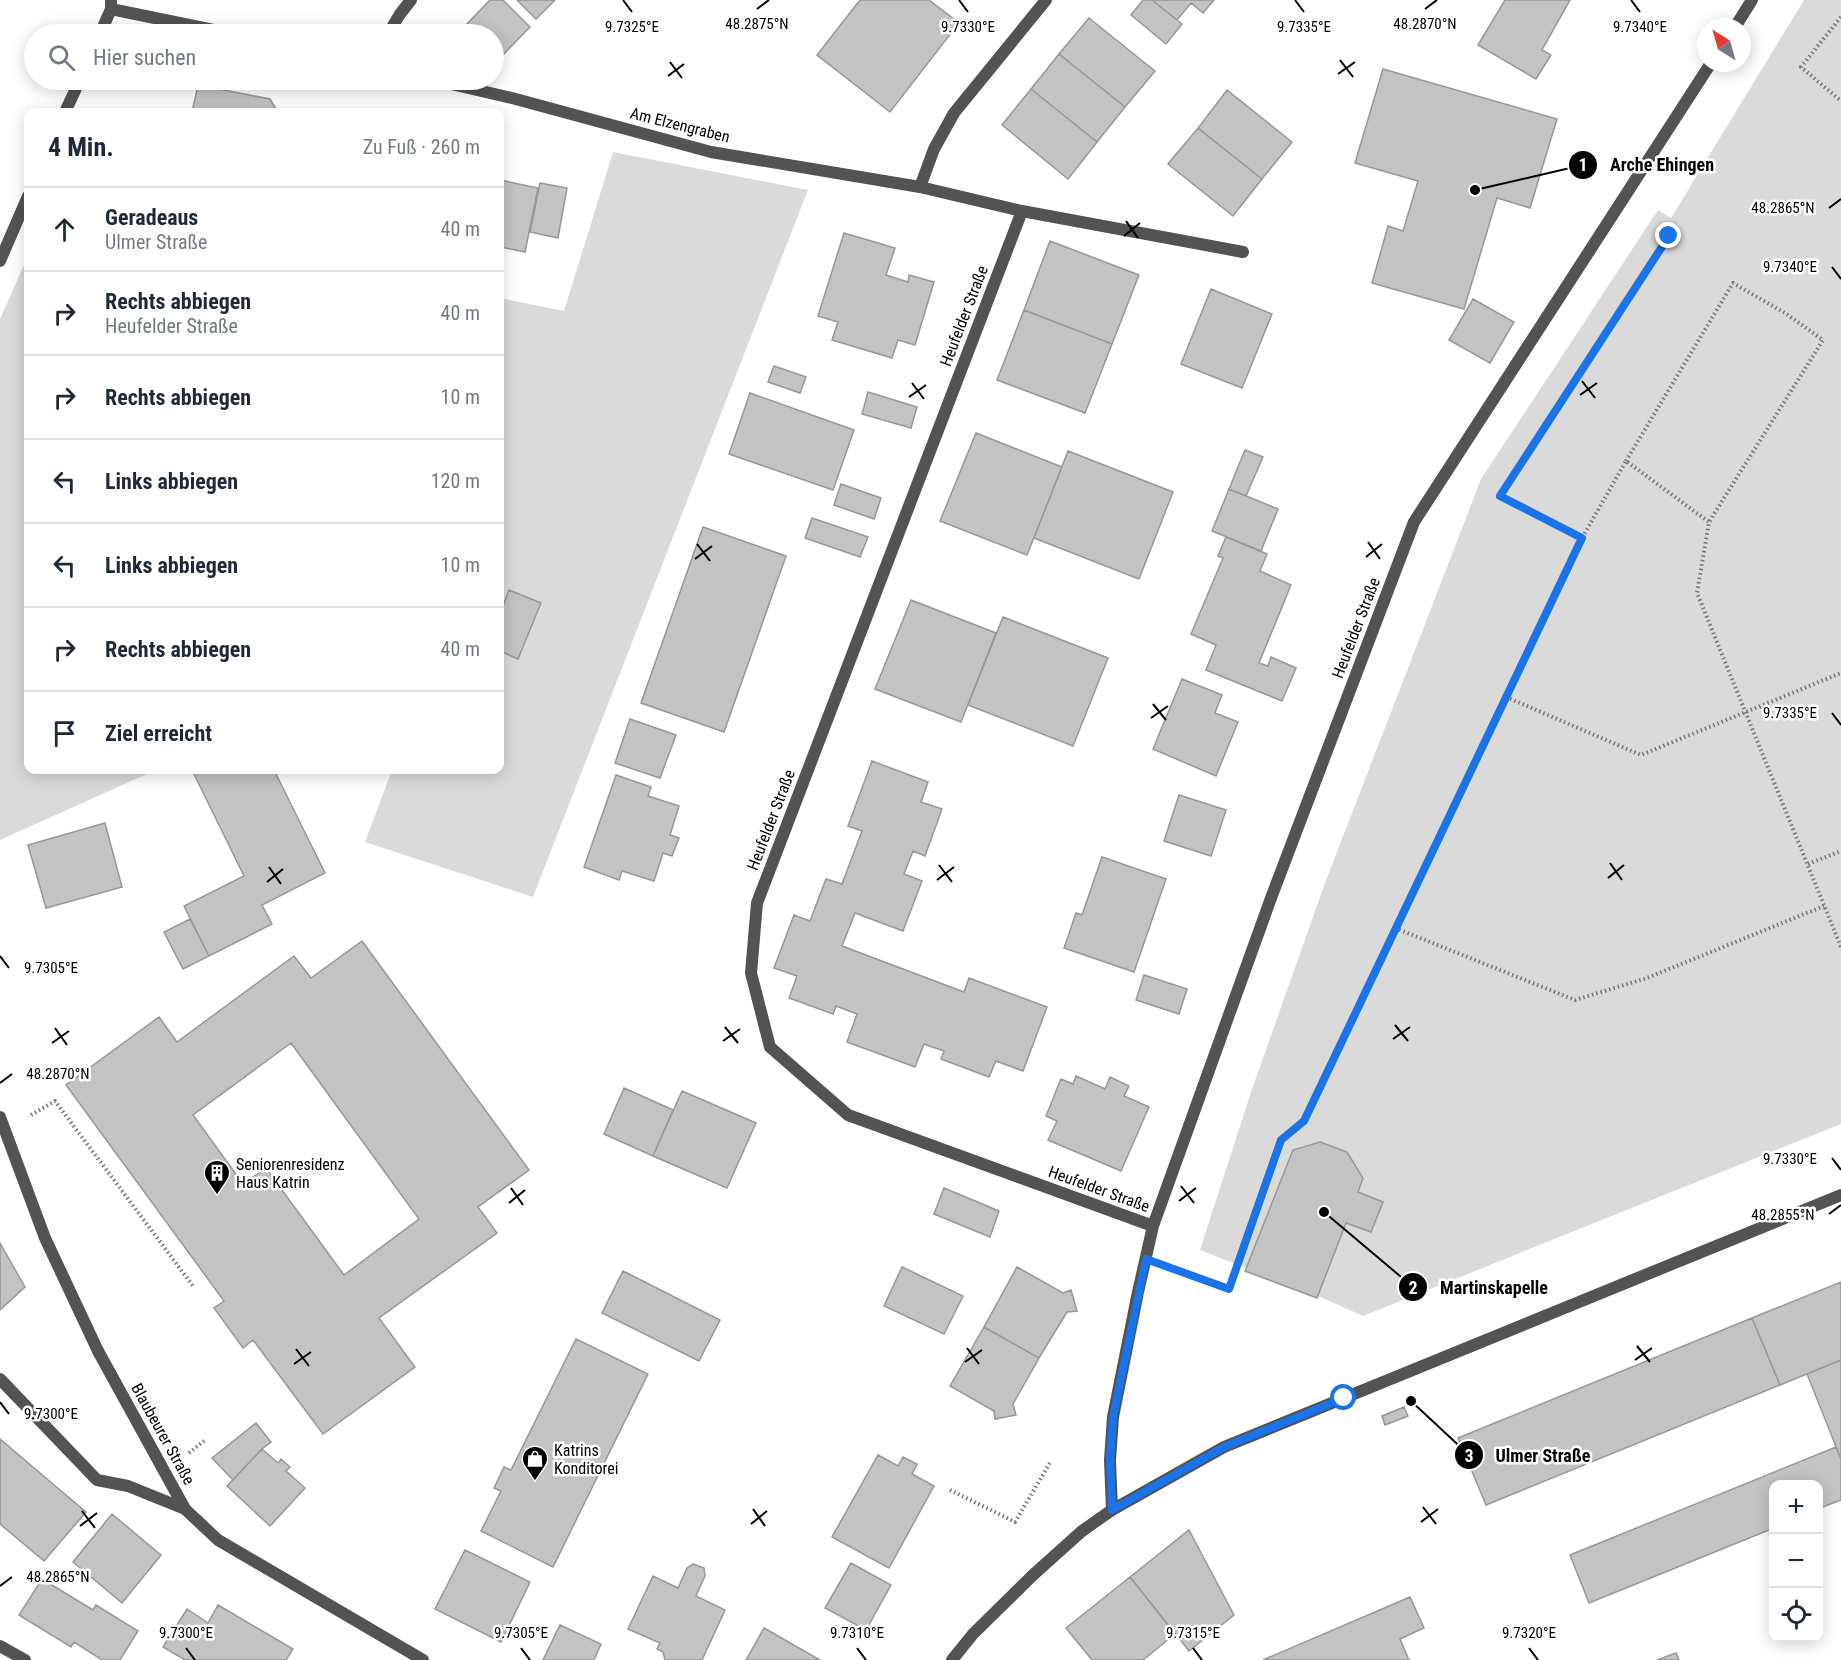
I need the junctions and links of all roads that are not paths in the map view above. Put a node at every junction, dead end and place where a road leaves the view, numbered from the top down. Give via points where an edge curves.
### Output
1 (411, 0) edge
2 (1047, 0) edge
3 (1752, 0) edge
4 (111, 4) edge
5 (1741, 18) edge
6 (104, 24) edge
7 (192, 24) edge
8 (394, 24) edge
9 (1706, 72) edge
10 (75, 90) edge
11 (477, 90) edge
12 (67, 108) edge
13 (920, 187) junction
14 (24, 205) edge
15 (1022, 211) junction
16 (1243, 252) dead end
17 (0, 261) edge
18 (0, 1116) edge
19 (1841, 1195) edge
20 (1154, 1226) junction
21 (0, 1379) edge
22 (185, 1509) junction
23 (1112, 1510) junction
24 (0, 1646) edge
25 (25, 1660) edge
26 (423, 1660) edge
27 (952, 1660) edge

1 - 8 street
2 - 13 street via 954,113 934,149
3 - 5 street
4 - 6 street
4 - 7 street
9 - 20 street, Heufelder Straße via 1414,522 1270,898
10 - 12 street
11 - 13 street, Am Elzengraben via 711,152
13 - 15 street, Am Elzengraben
14 - 17 street
15 - 16 street, Am Elzengraben
15 - 20 street, Heufelder Straße via 757,903 751,973 770,1047 848,1115
18 - 22 street, Blaubeurer Straße via 45,1238 93,1341
19 - 23 street via 1224,1447
20 - 23 street, Heufelder Straße via 1113,1417
21 - 22 street via 98,1480 128,1486
22 - 26 street, Blaubeurer Straße via 218,1540
23 - 27 street via 1033,1575
24 - 25 street

